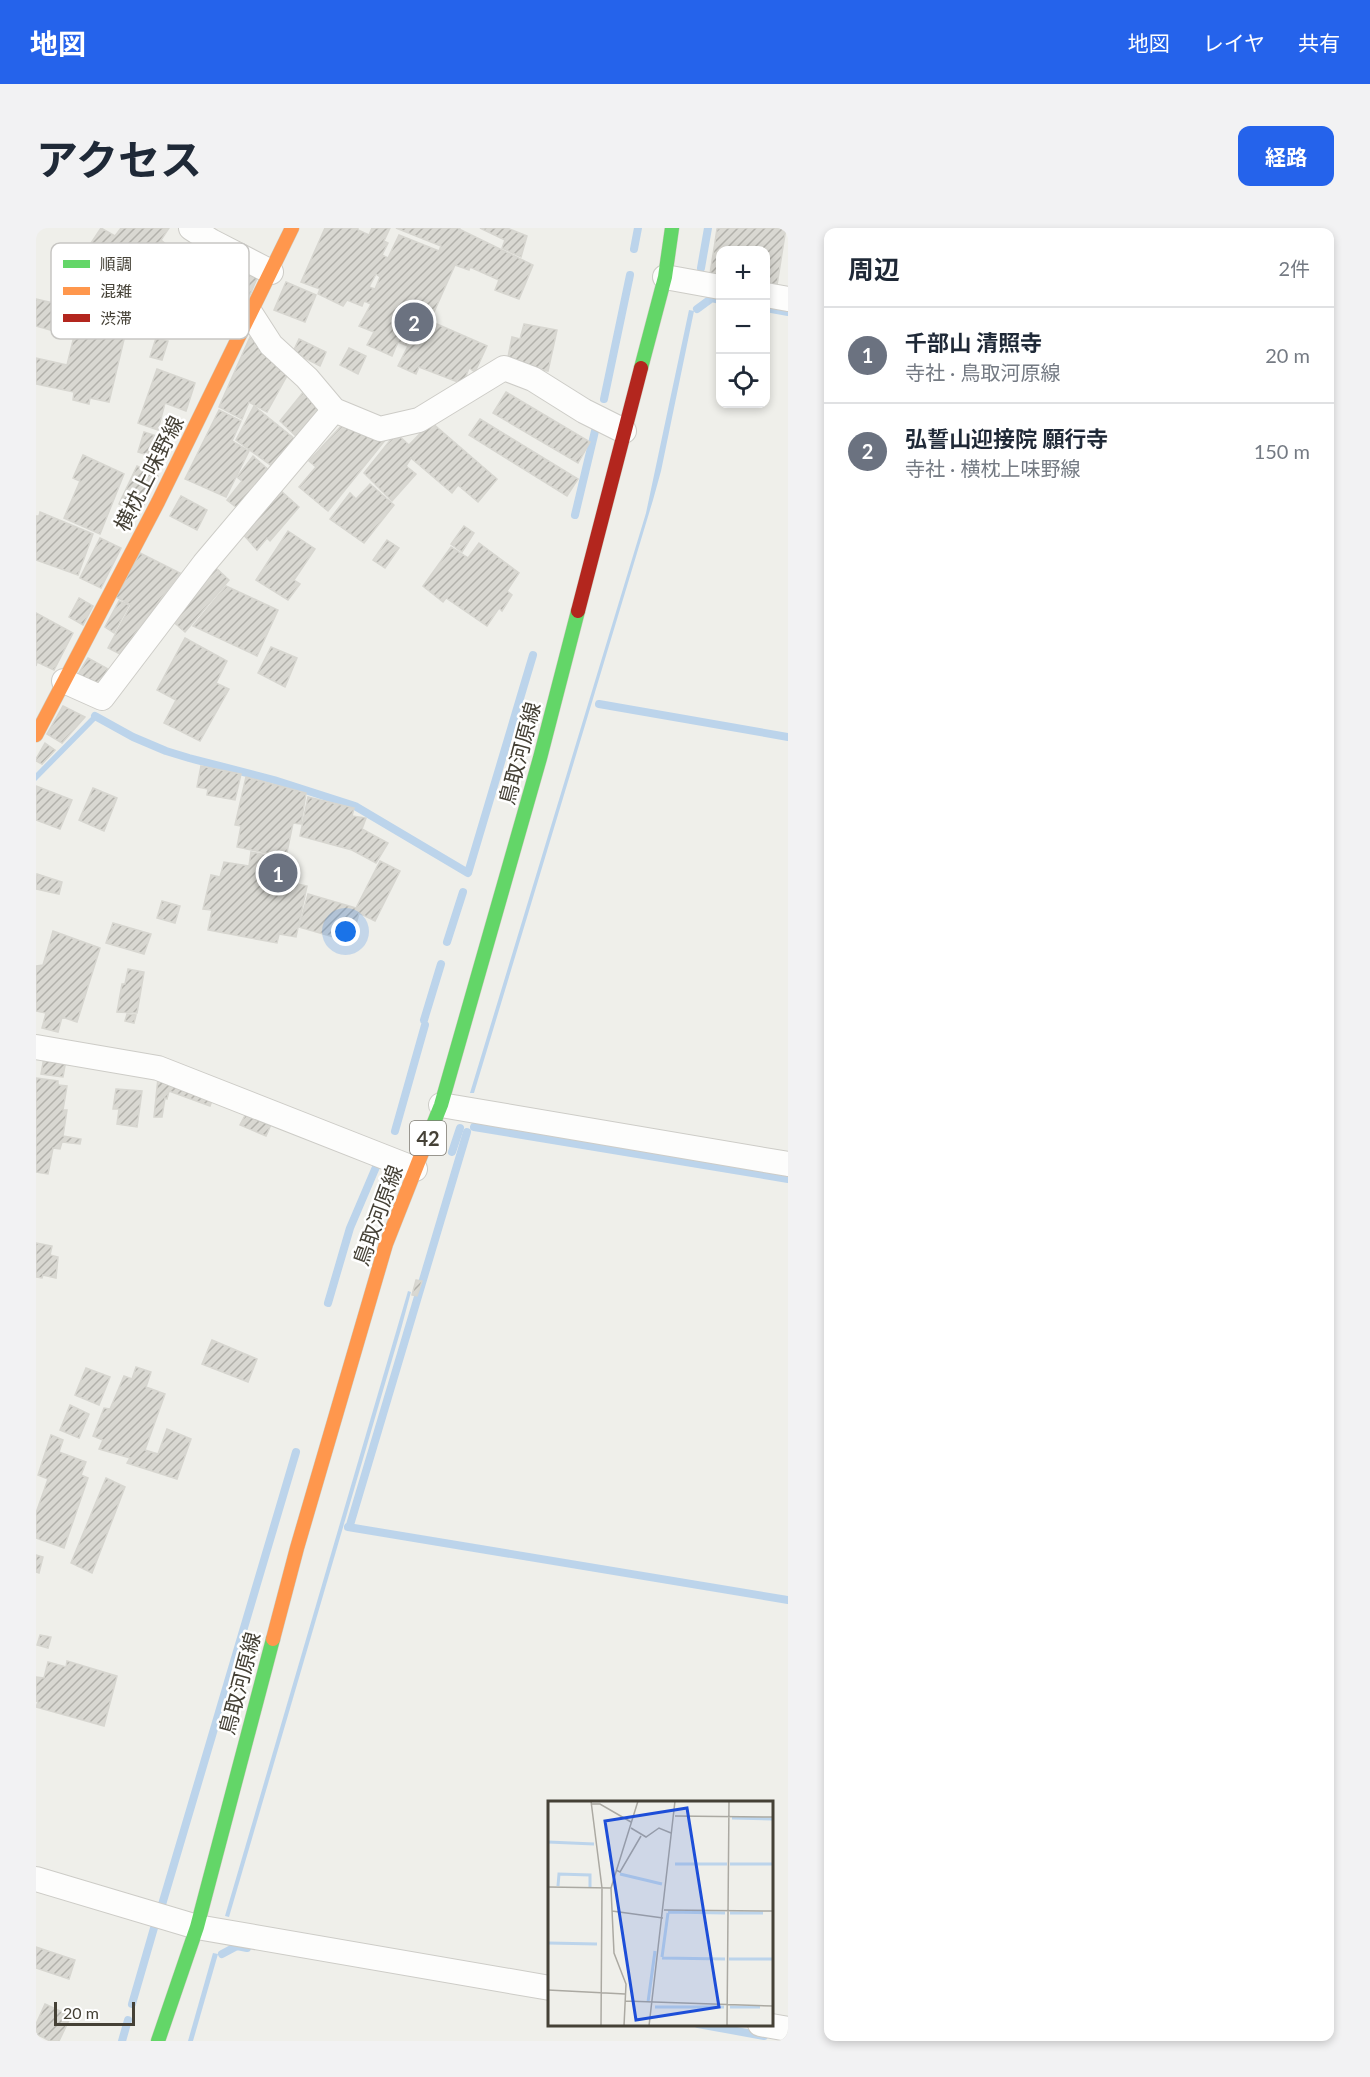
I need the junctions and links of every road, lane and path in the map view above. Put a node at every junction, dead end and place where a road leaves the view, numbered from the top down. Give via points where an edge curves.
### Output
1 (191, 228) edge
2 (292, 228) edge
3 (672, 228) edge
4 (213, 243) edge
5 (249, 261) edge
6 (271, 272) junction
7 (664, 277) junction
8 (716, 286) edge
9 (770, 296) edge
10 (788, 299) edge
11 (251, 314) junction
12 (249, 318) edge
13 (239, 339) edge
14 (334, 410) junction
15 (624, 431) junction
16 (64, 681) junction
17 (36, 735) edge
18 (36, 1047) edge
19 (441, 1105) junction
20 (788, 1164) edge
21 (416, 1169) junction
22 (36, 1878) edge
23 (197, 1927) junction
24 (548, 1988) edge
25 (767, 2026) edge
26 (788, 2029) edge
27 (158, 2041) edge

1 - 4 street
2 - 6 main road, 横枕上味野線
3 - 7 main road, 鳥取河原線 / 42
5 - 6 street
6 - 11 main road, 横枕上味野線
7 - 8 street
7 - 15 main road, 鳥取河原線 / 42
9 - 10 street
11 - 12 main road, 横枕上味野線
11 - 14 street via 271,345
13 - 16 main road, 横枕上味野線
14 - 15 street via 380,429 419,420 504,368 533,379
14 - 16 street via 204,564 102,698
15 - 19 main road, 鳥取河原線 / 42 via 540,758
16 - 17 main road, 横枕上味野線
18 - 21 street via 159,1068
19 - 20 street
19 - 21 main road, 鳥取河原線 / 42
21 - 23 main road, 鳥取河原線 / 42 via 386,1244 297,1548
22 - 23 street
23 - 24 street
23 - 27 main road, 鳥取河原線 / 42
25 - 26 street

